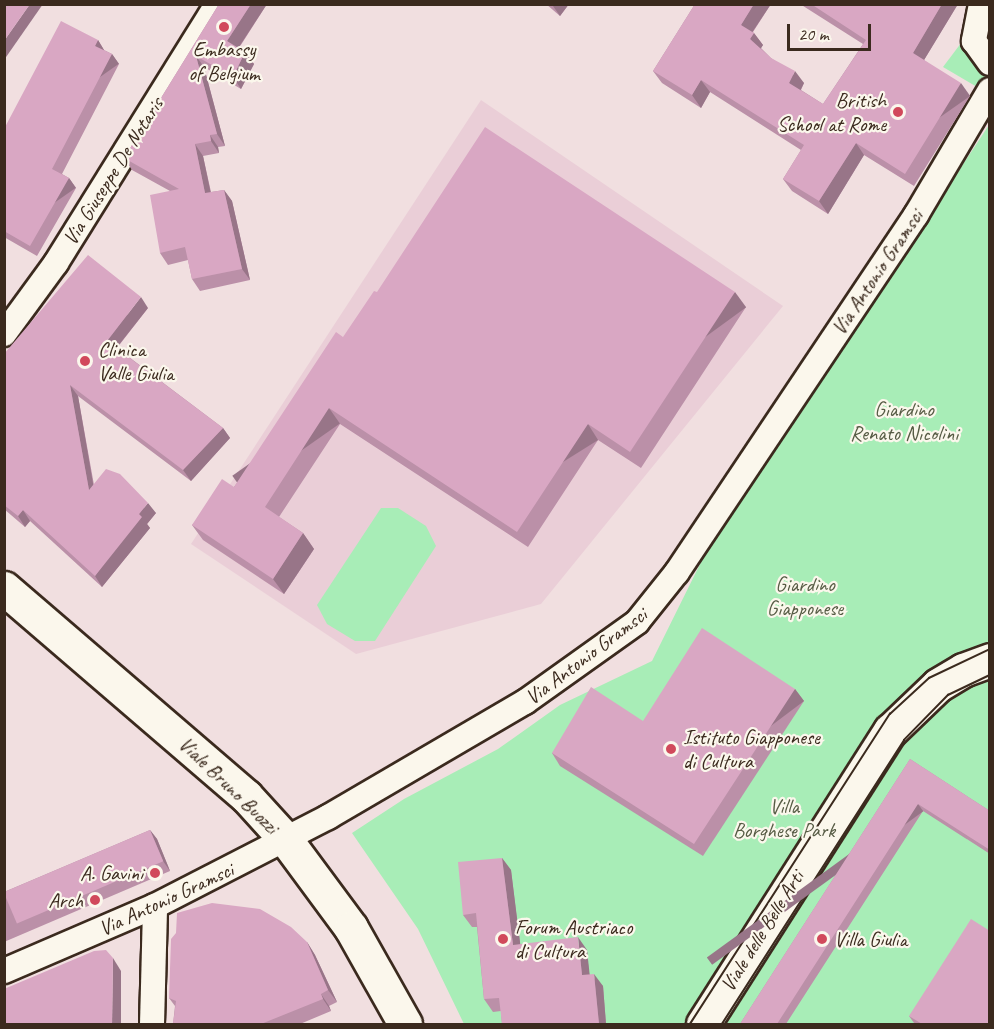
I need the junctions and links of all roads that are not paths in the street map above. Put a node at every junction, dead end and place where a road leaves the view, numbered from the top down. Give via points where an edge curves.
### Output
1 (217, 4) edge
2 (981, 4) edge
3 (990, 63) edge
4 (990, 90) edge
5 (4, 334) edge
6 (4, 588) edge
7 (990, 660) edge
8 (286, 840) junction
9 (155, 906) junction
10 (4, 971) edge
11 (152, 1024) edge
12 (405, 1024) edge
13 (703, 1024) edge

1 - 5 street, Via Giuseppe De Notaris via 56,263
2 - 3 street via 974,41
4 - 8 street, Via Antonio Gramsci via 916,215 645,614 525,702
6 - 8 street, Viale Bruno Buozzi via 246,796
7 - 13 street, Viale delle Belle Arti via 938,685 890,731
8 - 9 street, Via Antonio Gramsci
8 - 12 street, Viale Bruno Buozzi via 351,928
9 - 10 street, Via Antonio Gramsci
9 - 11 street

